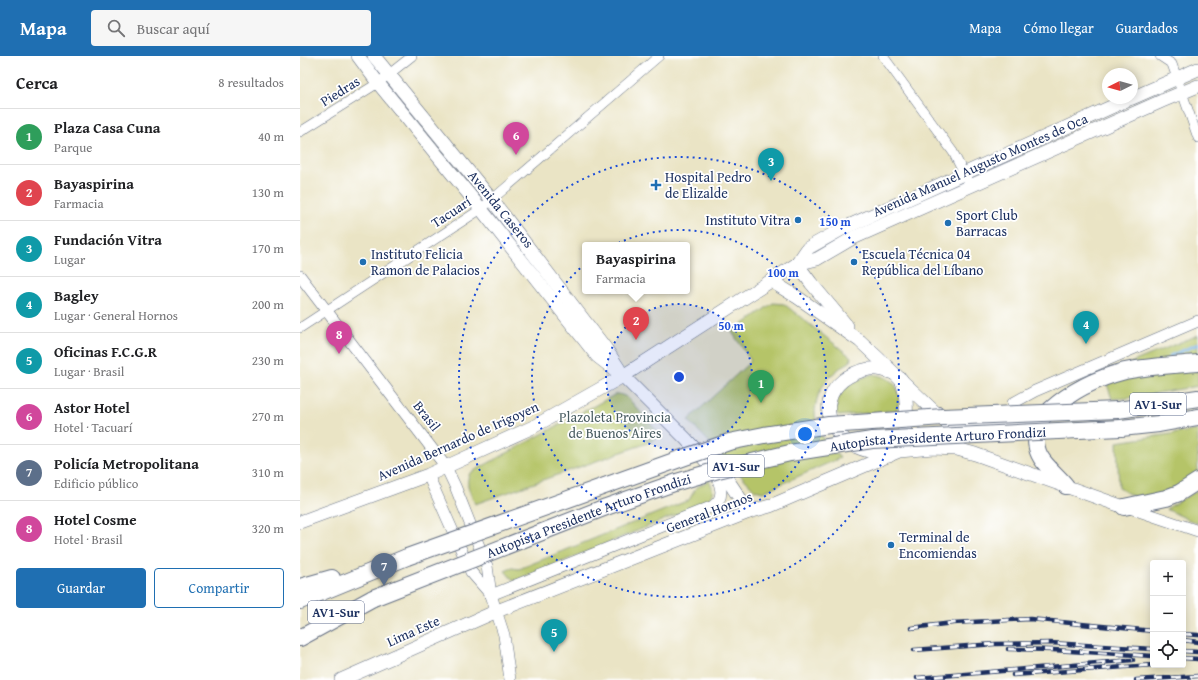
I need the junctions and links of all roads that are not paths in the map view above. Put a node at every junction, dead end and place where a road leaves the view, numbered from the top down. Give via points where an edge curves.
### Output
1 (358, 56) edge
2 (374, 56) edge
3 (412, 56) edge
4 (883, 56) edge
5 (1160, 56) edge
6 (655, 57) edge
7 (1198, 69) edge
8 (388, 74) junction
9 (1176, 78) junction
10 (378, 83) junction
11 (1198, 86) edge
12 (1181, 93) junction
13 (1138, 95) edge
14 (1118, 104) edge
15 (300, 132) edge
16 (1198, 138) edge
17 (964, 173) junction
18 (970, 186) junction
19 (492, 200) junction
20 (481, 209) junction
21 (797, 264) junction
22 (300, 276) edge
23 (771, 281) junction
24 (327, 311) junction
25 (1198, 321) edge
26 (300, 328) edge
27 (860, 341) junction
28 (1198, 363) edge
29 (897, 375) junction
30 (624, 376) junction
31 (1198, 398) edge
32 (1013, 403) dead end
33 (1046, 414) junction
34 (938, 415) joint
35 (1198, 417) edge
36 (894, 454) junction
37 (446, 467) junction
38 (714, 470) junction
39 (428, 475) junction
40 (1198, 481) edge
41 (1066, 486) junction
42 (1124, 507) junction
43 (749, 512) junction
44 (300, 522) edge
45 (1198, 532) edge
46 (407, 557) junction
47 (300, 587) edge
48 (491, 595) junction
49 (373, 598) junction
50 (300, 601) edge
51 (497, 611) junction
52 (300, 625) edge
53 (300, 638) edge
54 (341, 680) edge
55 (510, 680) edge

1 - 10 main road, Avenida Caseros
2 - 8 main road, Avenida Caseros
3 - 8 street, Piedras
4 - 17 street via 953,152
5 - 9 street via 1172,64
6 - 19 street, Tacuarí
7 - 9 main road, Avenida Manuel Augusto Montes de Oca
8 - 10 street, Piedras
8 - 19 main road, Avenida Caseros
9 - 12 street
9 - 13 main road, Avenida Manuel Augusto Montes de Oca
10 - 15 street, Piedras
10 - 20 main road, Avenida Caseros
11 - 12 main road, Avenida Manuel Augusto Montes de Oca
12 - 16 street
12 - 18 main road, Avenida Manuel Augusto Montes de Oca
14 - 17 main road, Avenida Manuel Augusto Montes de Oca
17 - 18 street
17 - 21 main road, Avenida Manuel Augusto Montes de Oca via 842,229 808,248
18 - 21 main road, Avenida Manuel Augusto Montes de Oca via 853,238 816,259
19 - 20 street, Tacuarí
19 - 30 main road, Avenida Caseros
20 - 24 street, Tacuarí
20 - 30 main road, Avenida Caseros via 597,356
21 - 23 main road, Avenida Manuel Augusto Montes de Oca
21 - 27 main road
22 - 24 street, Brasil
23 - 27 main road
23 - 30 main road, Avenida Manuel Augusto Montes de Oca
24 - 26 street, Tacuarí
24 - 37 street, Brasil
25 - 32 street via 1035,391
27 - 29 main road
28 - 33 highway via 1114,374 1076,390
29 - 34 main road
29 - 36 main road via 904,390 907,417 906,431
29 - 36 main road via 879,369 856,373 844,379 833,390 828,402 830,419 837,431 851,444 864,450
30 - 37 main road, Avenida Bernardo de Irigoyen via 533,427
30 - 38 main road, Avenida Caseros
31 - 46 highway, Autopista Presidente Arturo Frondizi / AV1-Sur, bridge via 1118,410 943,417 829,425 730,442
33 - 34 highway via 974,430 962,428
33 - 41 highway via 1040,420 1036,438 1037,448 1041,458
35 - 49 highway, Autopista Presidente Arturo Frondizi / AV1-Sur, bridge via 1121,428 872,440 790,453 718,470 606,506
36 - 41 main road, General Hornos via 933,448 957,450
36 - 43 main road, General Hornos via 770,506
37 - 39 main road, Avenida Bernardo de Irigoyen
37 - 48 street, Brasil via 487,566
38 - 43 main road, Avenida Caseros via 725,476
38 - 48 street, General Hornos via 721,495 713,506
39 - 44 main road, Avenida Bernardo de Irigoyen
39 - 48 street, Brasil via 471,572
40 - 42 highway via 1166,498
41 - 42 main road, General Hornos
42 - 45 street
43 - 51 main road, General Hornos
46 - 47 highway
46 - 50 highway, Autopista Presidente Arturo Frondizi / AV1-Sur
48 - 51 street, Brasil
49 - 52 highway, Autopista Presidente Arturo Frondizi / AV1-Sur
49 - 53 highway
51 - 54 main road, Lima Este
51 - 55 street, Brasil via 504,635

